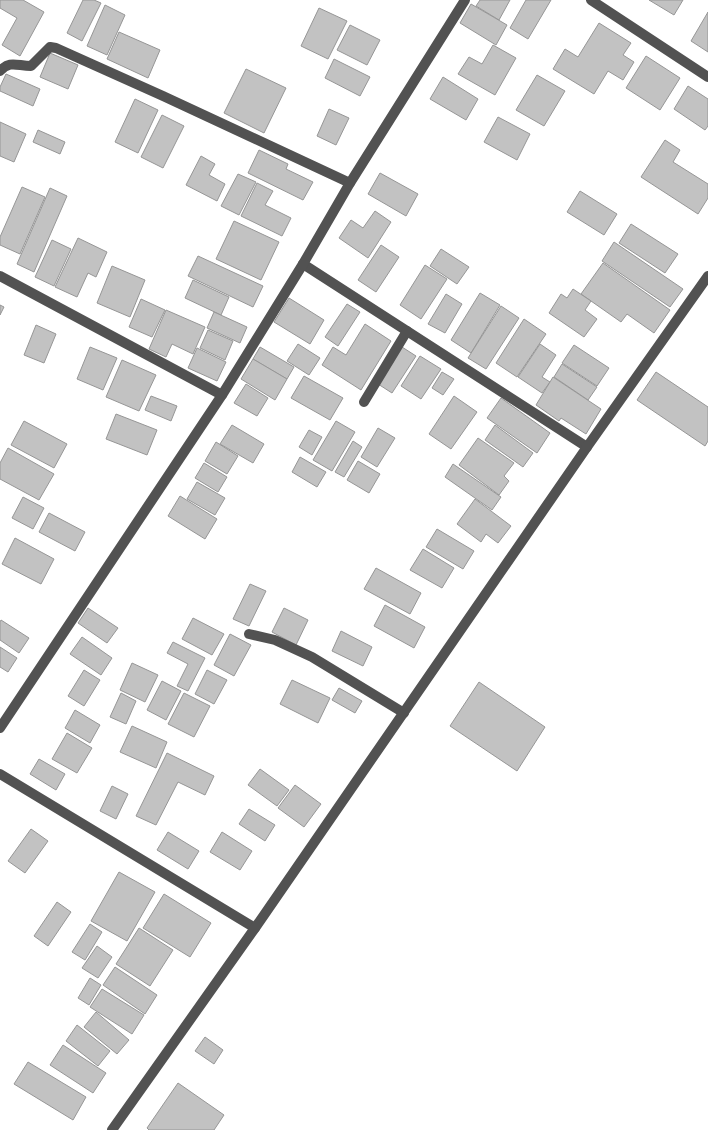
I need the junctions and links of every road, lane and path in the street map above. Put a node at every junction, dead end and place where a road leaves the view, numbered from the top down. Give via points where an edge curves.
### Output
1 (465, 0) edge
2 (591, 0) edge
3 (0, 71) edge
4 (708, 76) edge
5 (350, 183) junction
6 (303, 264) junction
7 (0, 276) edge
8 (708, 276) edge
9 (407, 331) junction
10 (222, 395) junction
11 (364, 402) dead end
12 (587, 447) junction
13 (249, 634) dead end
14 (404, 713) junction
15 (1, 724) edge
16 (0, 774) edge
17 (255, 928) junction
18 (112, 1130) edge

1 - 5 street
2 - 4 street
3 - 5 street via 5,65 12,63 31,66 50,47 56,48
5 - 6 street
6 - 9 street
6 - 10 street
7 - 10 street
8 - 12 street
9 - 11 street
9 - 12 street
10 - 15 street
12 - 14 street
13 - 14 street via 275,640 312,657
14 - 17 street
16 - 17 street
17 - 18 street

